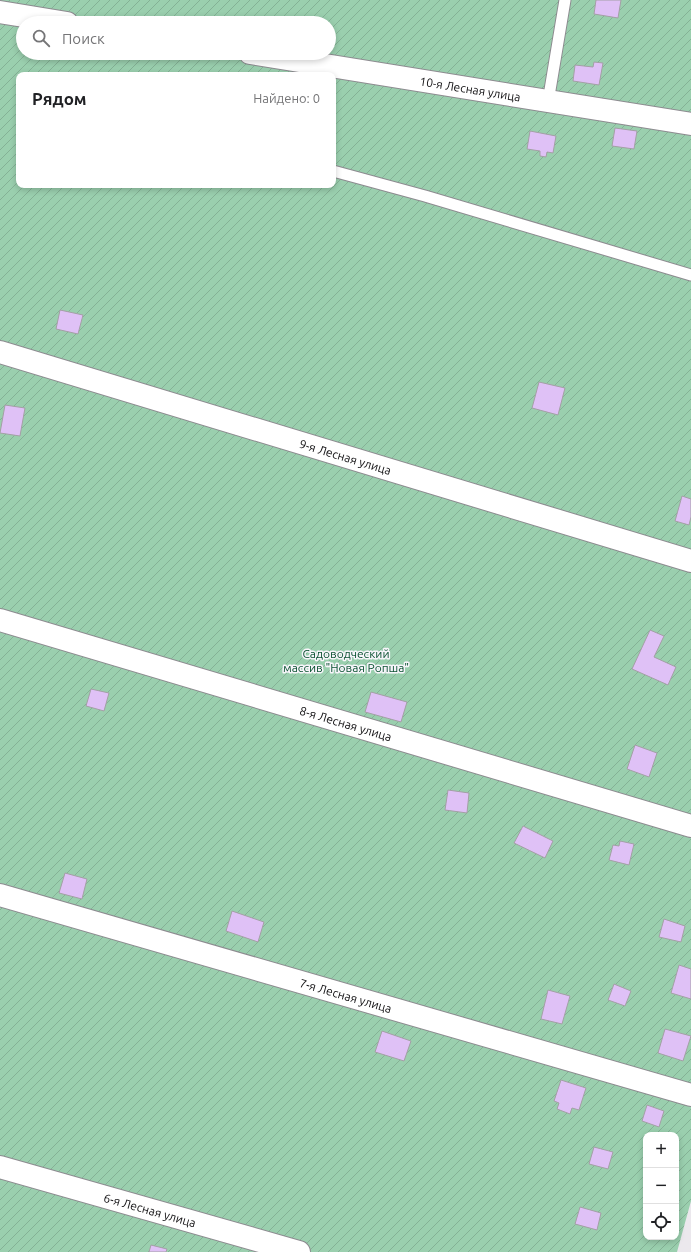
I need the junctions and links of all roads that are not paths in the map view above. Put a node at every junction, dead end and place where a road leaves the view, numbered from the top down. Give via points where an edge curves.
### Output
1 (565, 0) edge
2 (0, 12) edge
3 (24, 16) edge
4 (293, 60) edge
5 (548, 102) junction
6 (691, 124) edge
7 (336, 172) edge
8 (691, 275) edge
9 (0, 352) edge
10 (691, 560) edge
11 (0, 620) edge
12 (691, 826) edge
13 (0, 895) edge
14 (691, 1095) edge
15 (0, 1167) edge
16 (299, 1252) edge

1 - 5 lane
2 - 3 street
4 - 5 street, 10-я Лесная улица
5 - 6 street, 10-я Лесная улица
7 - 8 lane
9 - 10 street, 9-я Лесная улица
11 - 12 street, 8-я Лесная улица
13 - 14 street, 7-я Лесная улица
15 - 16 street, 6-я Лесная улица

